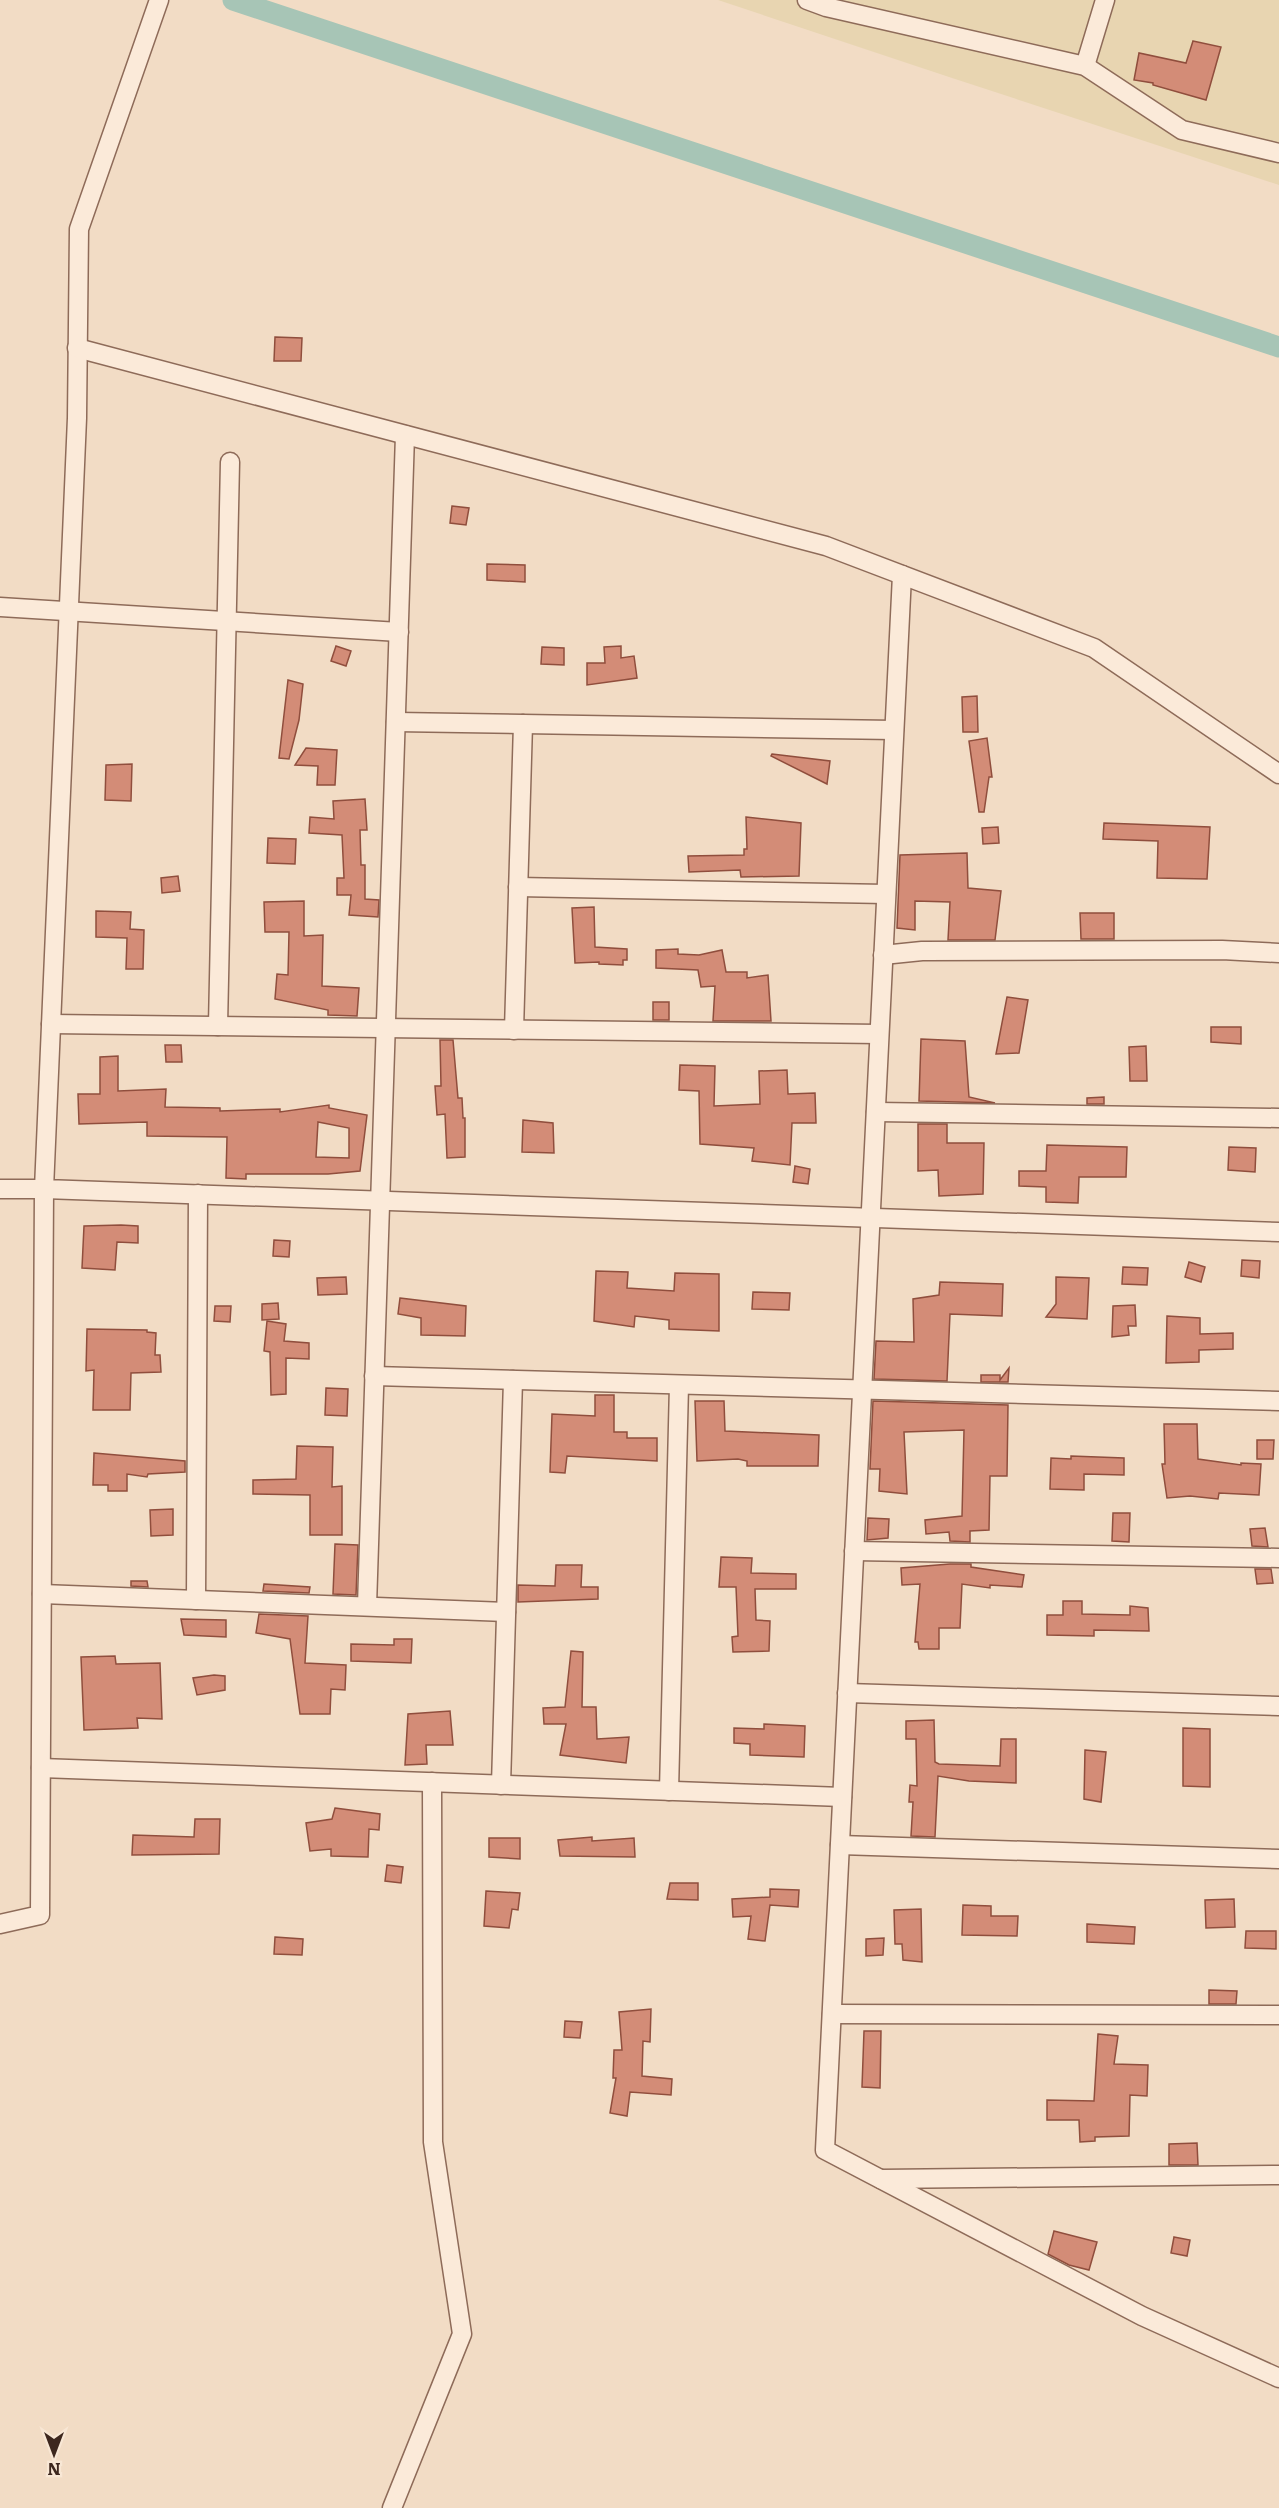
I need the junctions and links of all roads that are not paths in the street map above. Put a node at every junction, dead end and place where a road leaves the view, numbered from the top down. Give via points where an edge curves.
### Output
1 (159, 0) edge
2 (807, 0) edge
3 (1106, 0) edge
4 (828, 4) edge
5 (1085, 66) junction
6 (1279, 153) edge
7 (77, 348) junction
8 (405, 435) junction
9 (230, 462) dead end
10 (902, 575) junction
11 (0, 607) edge
12 (69, 612) junction
13 (227, 621) junction
14 (399, 632) junction
15 (396, 722) junction
16 (523, 724) junction
17 (894, 730) junction
18 (1279, 774) edge
19 (518, 887) junction
20 (886, 894) junction
21 (1279, 953) edge
22 (883, 954) junction
23 (51, 1024) junction
24 (218, 1026) junction
25 (386, 1028) junction
26 (514, 1030) junction
27 (879, 1034) junction
28 (876, 1112) junction
29 (1279, 1118) edge
30 (0, 1189) edge
31 (44, 1189) junction
32 (198, 1194) junction
33 (380, 1200) junction
34 (870, 1218) junction
35 (1279, 1232) edge
36 (374, 1376) junction
37 (513, 1380) junction
38 (679, 1385) junction
39 (862, 1390) junction
40 (1279, 1401) edge
41 (854, 1551) junction
42 (1279, 1558) edge
43 (42, 1594) junction
44 (196, 1600) junction
45 (367, 1606) junction
46 (506, 1612) junction
47 (847, 1693) junction
48 (1279, 1706) edge
49 (41, 1768) junction
50 (432, 1782) junction
51 (501, 1785) junction
52 (669, 1791) junction
53 (842, 1797) junction
54 (840, 1845) junction
55 (1279, 1859) edge
56 (0, 1924) edge
57 (831, 2014) junction
58 (1279, 2015) edge
59 (1279, 2175) edge
60 (879, 2179) junction
61 (1279, 2378) edge
62 (392, 2508) edge

1 - 7 street via 79,230
2 - 4 street
3 - 5 street
4 - 5 street
5 - 6 street via 1182,130
7 - 8 street
7 - 12 street
8 - 10 street via 826,546
8 - 14 street
9 - 13 street
10 - 17 street
10 - 18 street via 1094,648
11 - 12 street
12 - 13 street
12 - 23 street
13 - 14 street
13 - 24 street
14 - 15 street
15 - 16 street
15 - 25 street
16 - 17 street
16 - 19 street
17 - 20 street
19 - 20 street
19 - 26 street
20 - 22 street
21 - 22 street via 1222,950
22 - 27 street
23 - 24 street
23 - 31 street
24 - 25 street
25 - 26 street
25 - 33 street
26 - 27 street
27 - 28 street
28 - 29 street
28 - 34 street
30 - 31 street
31 - 32 street
31 - 43 street
32 - 33 street
32 - 44 street
33 - 34 street
33 - 36 street
34 - 35 street
34 - 39 street
36 - 37 street
36 - 45 street
37 - 38 street
37 - 46 street
38 - 39 street
38 - 52 street
39 - 40 street
39 - 41 street
41 - 42 street
41 - 47 street
43 - 44 street
43 - 49 street
44 - 45 street
45 - 46 street
46 - 51 street
47 - 48 street
47 - 53 street
49 - 50 street
49 - 56 street via 40,1915
50 - 51 street
50 - 62 street via 433,2142 462,2334
51 - 52 street
52 - 53 street
53 - 54 street
54 - 55 street
54 - 57 street
57 - 58 street
57 - 60 street via 825,2150
59 - 60 street
60 - 61 street via 1143,2316

